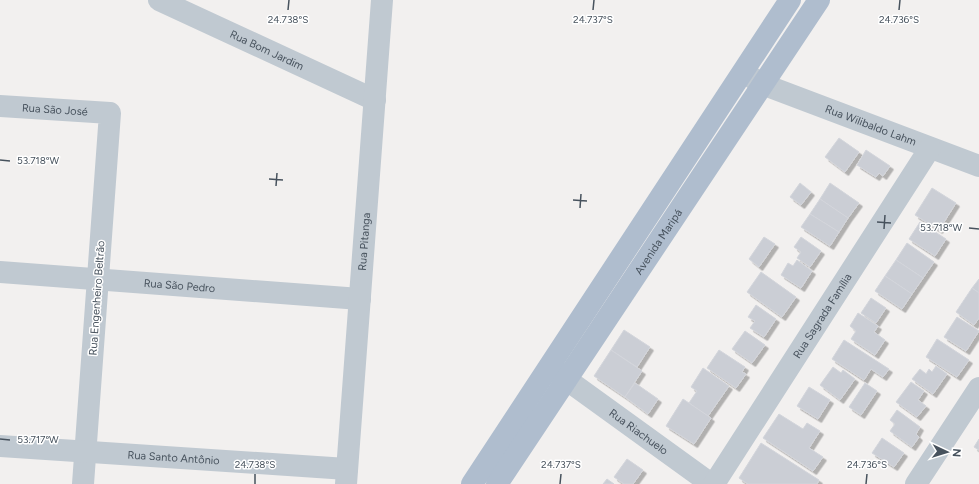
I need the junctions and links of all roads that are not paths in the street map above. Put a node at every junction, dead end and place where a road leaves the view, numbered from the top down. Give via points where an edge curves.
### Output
1 (159, 0) edge
2 (382, 0) edge
3 (790, 0) edge
4 (818, 0) edge
5 (744, 72) junction
6 (762, 84) junction
7 (374, 100) junction
8 (0, 106) edge
9 (110, 113) joint
10 (930, 148) junction
11 (979, 166) edge
12 (0, 272) edge
13 (98, 279) junction
14 (360, 299) junction
15 (550, 367) junction
16 (567, 380) junction
17 (979, 388) edge
18 (0, 446) edge
19 (86, 452) junction
20 (346, 477) edge
21 (918, 482) edge
22 (83, 484) edge
23 (472, 484) edge
24 (497, 484) edge
25 (711, 484) edge
26 (714, 484) edge

1 - 7 street, Rua Bom Jardim
2 - 7 street, Rua Pitanga
3 - 5 main road, Avenida Maripá
4 - 6 main road, Avenida Maripá
5 - 6 street, Rua Wilibaldo Lahm
5 - 15 main road, Avenida Maripá
6 - 10 street, Rua Wilibaldo Lahm
6 - 16 main road, Avenida Maripá
7 - 14 street, Rua Pitanga
8 - 9 street, Rua São José
9 - 13 street, Rua Engenheiro Beltrão
10 - 11 street, Rua Wilibaldo Lahm
10 - 26 street, Rua Sagrada Família
12 - 13 street, Rua São Pedro
13 - 14 street, Rua São Pedro
13 - 19 street, Rua Engenheiro Beltrão
14 - 20 street, Rua Pitanga
15 - 16 street, Rua Riachuelo
15 - 23 main road, Avenida Maripá
16 - 24 main road, Avenida Maripá
16 - 25 street, Rua Riachuelo
17 - 21 street
18 - 19 street, Rua Santo Antônio
19 - 20 street, Rua Santo Antônio
19 - 22 street, Rua Engenheiro Beltrão

